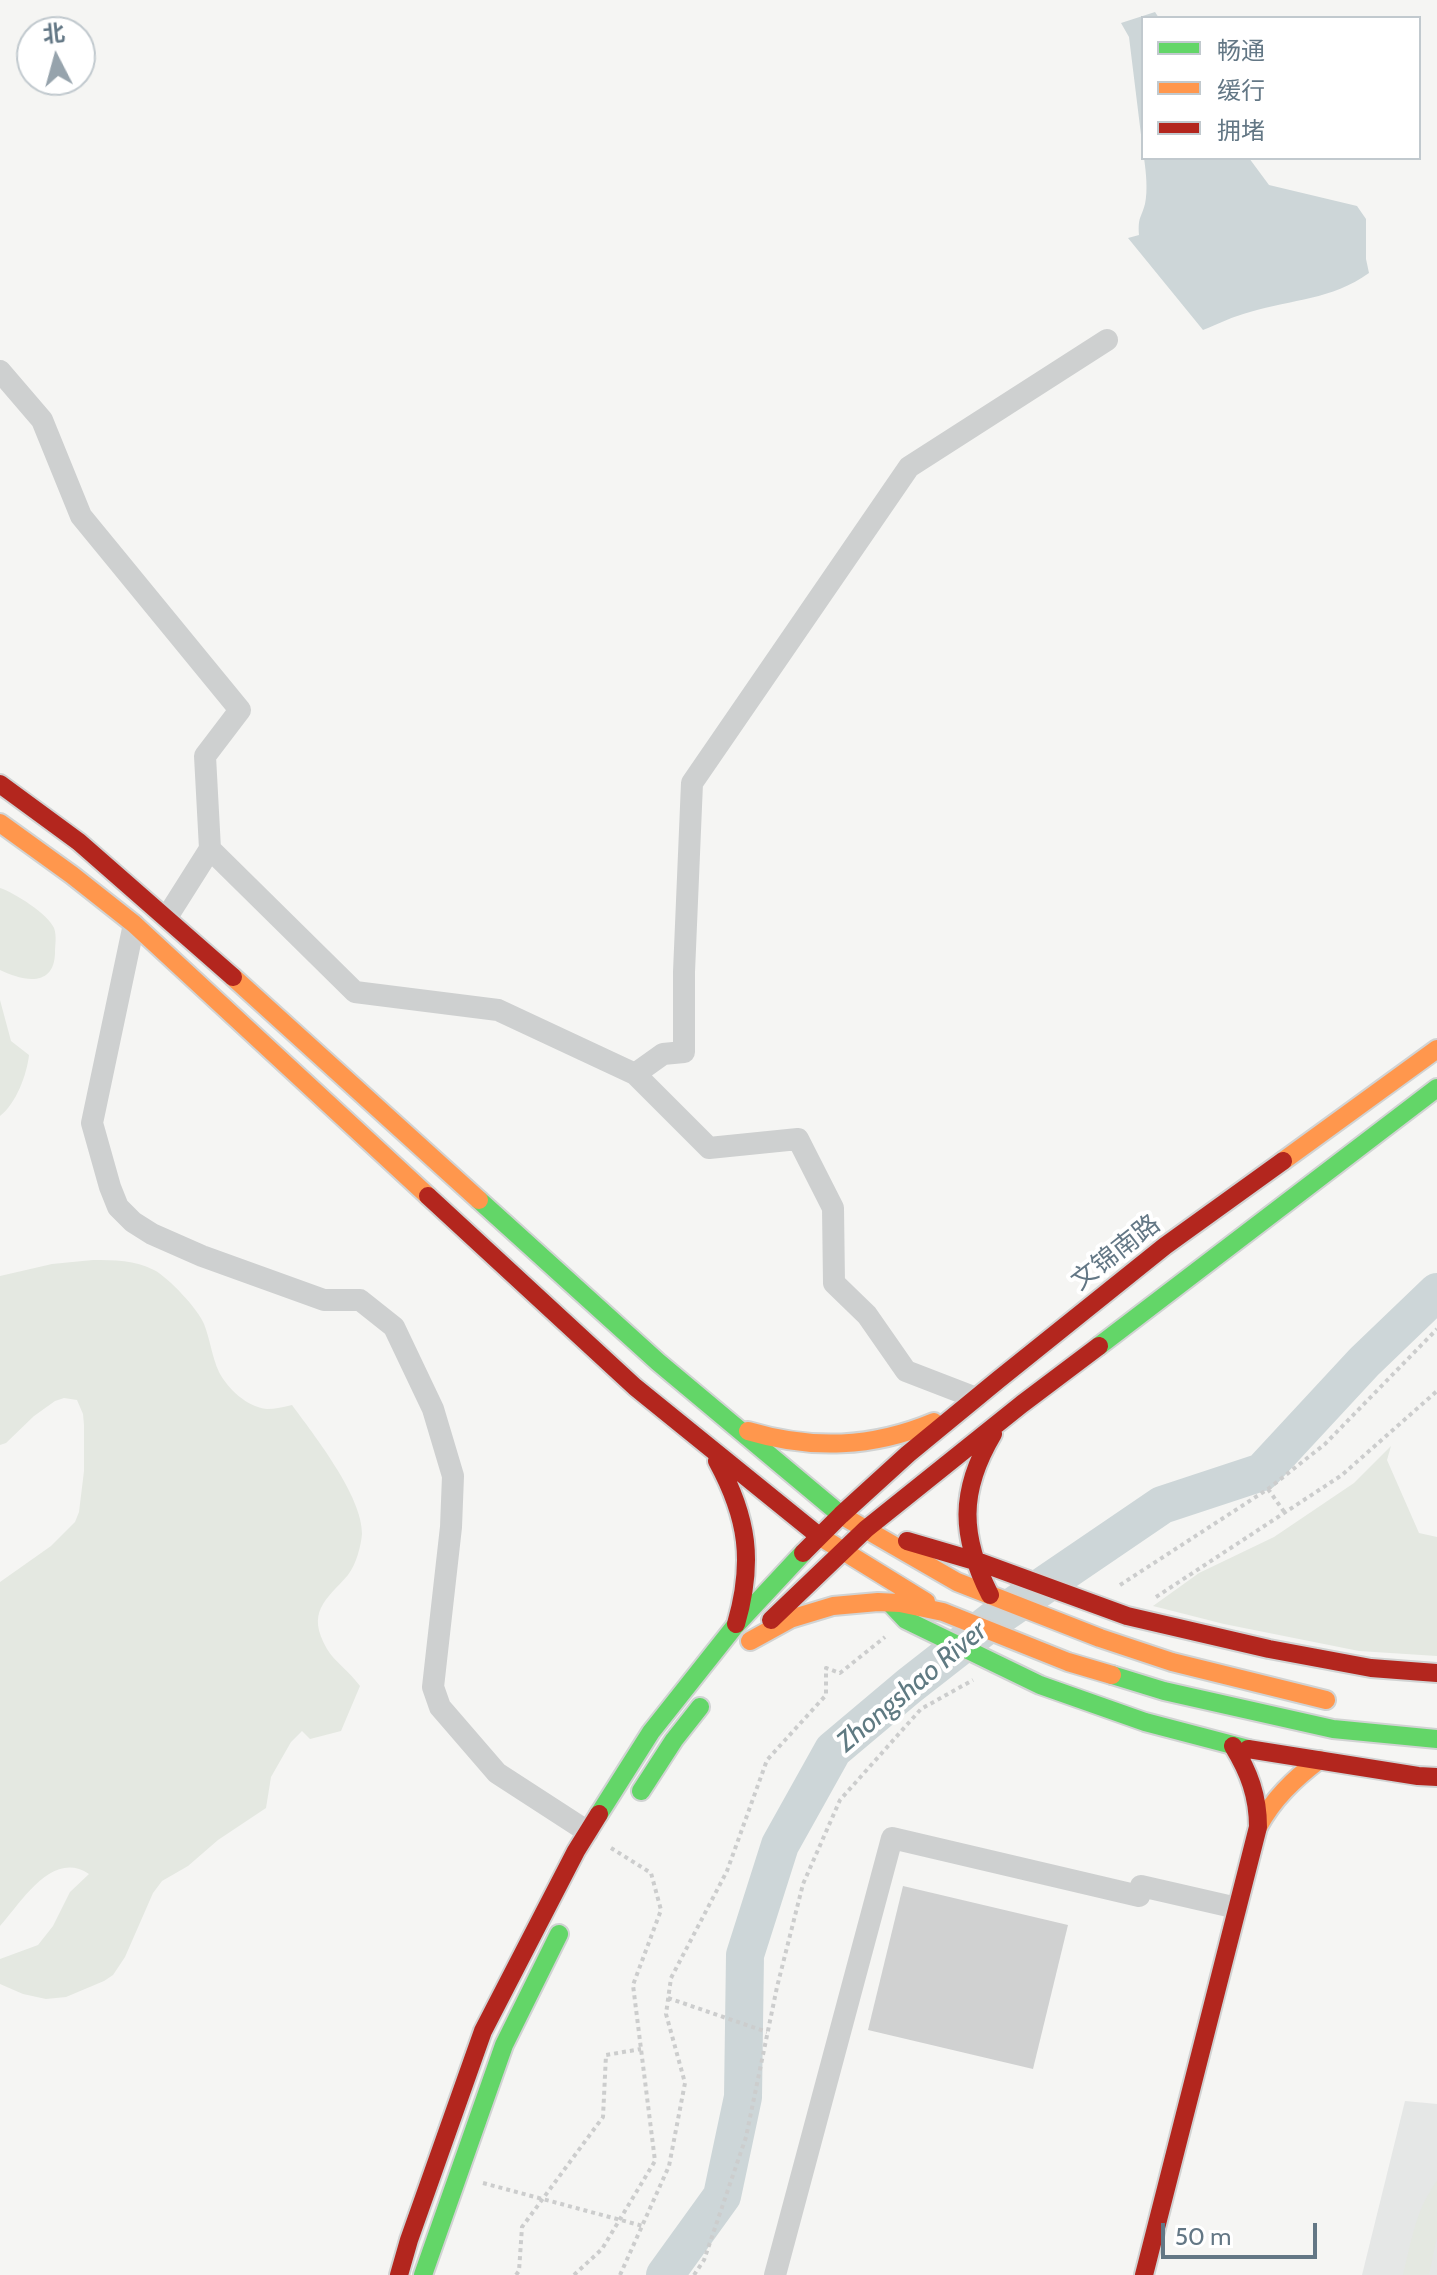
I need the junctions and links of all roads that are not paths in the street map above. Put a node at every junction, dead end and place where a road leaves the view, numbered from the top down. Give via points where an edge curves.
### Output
1 (1107, 340) dead end
2 (0, 371) edge
3 (0, 784) edge
4 (0, 823) edge
5 (210, 849) junction
6 (167, 917) junction
7 (134, 924) junction
8 (1437, 1049) edge
9 (635, 1074) junction
10 (1437, 1088) edge
11 (976, 1398) junction
12 (1022, 1404) junction
13 (734, 1426) junction
14 (702, 1442) junction
15 (841, 1515) junction
16 (866, 1529) junction
17 (819, 1536) junction
18 (842, 1550) junction
19 (978, 1562) junction
20 (990, 1595) junction
21 (889, 1603) junction
22 (943, 1612) junction
23 (735, 1626) junction
24 (1437, 1673) edge
25 (712, 1691) dead end
26 (1346, 1703) dead end
27 (1437, 1739) edge
28 (1233, 1746) junction
29 (1319, 1760) junction
30 (1437, 1777) edge
31 (631, 1806) dead end
32 (1258, 1827) junction
33 (596, 1838) junction
34 (1237, 1908) junction
35 (567, 1917) dead end
36 (399, 2275) edge
37 (423, 2275) edge
38 (775, 2275) edge
39 (1144, 2275) edge

1 - 9 street via 909,467 692,783 684,1052 663,1054
2 - 5 street via 42,420 81,516 240,710 205,756
3 - 6 main road
4 - 7 main road
5 - 6 street
5 - 9 street via 355,992 498,1010
6 - 13 main road
7 - 14 main road via 635,1387
7 - 33 street via 92,1123 118,1207 152,1234 202,1256 324,1300 360,1300 394,1327 433,1409 453,1476 433,1687 440,1707 497,1773
8 - 11 main road, 文锦南路 via 1165,1246
9 - 11 street via 709,1148 798,1139 833,1208 834,1283 867,1315 906,1371
10 - 12 main road
11 - 13 main road via 926,1426 872,1442 801,1443
11 - 15 main road, 文锦南路
12 - 16 main road
12 - 19 main road via 985,1446 971,1480 966,1519
13 - 15 main road
14 - 17 main road
14 - 23 main road via 729,1480 745,1524 748,1568
15 - 16 main road
15 - 17 main road, 文锦南路
16 - 18 main road
16 - 19 main road
16 - 20 main road via 957,1582
17 - 18 main road
17 - 23 main road, 文锦南路
18 - 21 main road
18 - 21 main road via 745,1647 811,1612
18 - 22 main road
19 - 20 main road
19 - 24 main road via 1127,1616 1371,1668
20 - 26 main road via 1172,1662
21 - 22 main road
21 - 28 main road via 906,1620 1040,1685
22 - 27 main road via 1068,1662 1164,1691 1333,1729
23 - 33 main road, 文锦南路 via 651,1732
25 - 31 main road
28 - 29 main road
28 - 32 main road via 1251,1775
29 - 30 main road
29 - 32 main road via 1283,1789
32 - 34 main road
33 - 36 main road, 文锦南路 via 576,1851 483,2031
34 - 38 street via 1141,1886 1139,1896 892,1838
34 - 39 main road
35 - 37 main road via 504,2045

